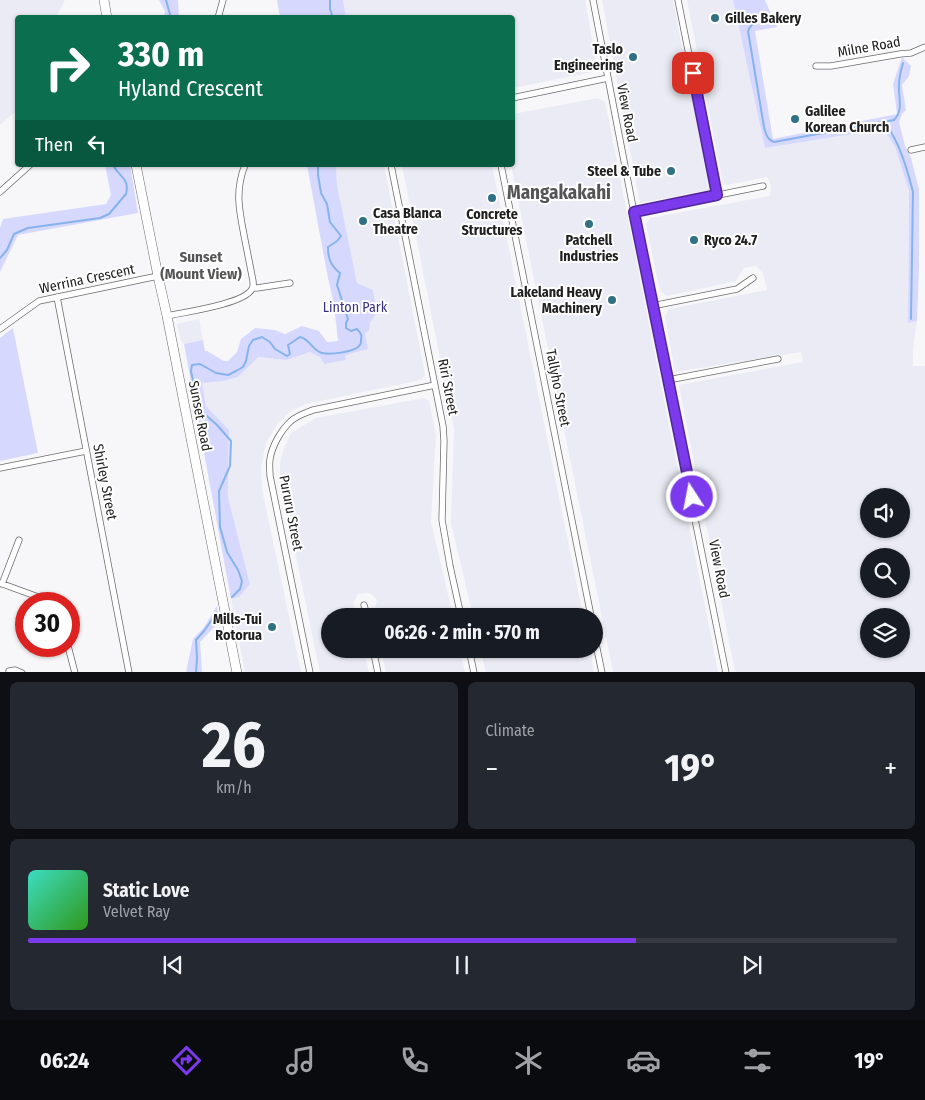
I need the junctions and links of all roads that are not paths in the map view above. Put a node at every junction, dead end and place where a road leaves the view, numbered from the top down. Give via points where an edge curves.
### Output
1 (104, 0) edge
2 (223, 0) edge
3 (593, 0) edge
4 (678, 0) edge
5 (106, 15) edge
6 (219, 15) edge
7 (925, 47) edge
8 (816, 66) dead end
9 (608, 78) junction
10 (515, 97) edge
11 (925, 147) edge
12 (912, 150) dead end
13 (28, 167) edge
14 (136, 167) edge
15 (244, 167) edge
16 (391, 167) edge
17 (501, 167) edge
18 (763, 186) dead end
19 (0, 192) edge
20 (717, 195) junction
21 (634, 212) junction
22 (158, 276) junction
23 (752, 278) dead end
24 (290, 283) dead end
25 (253, 288) junction
26 (57, 297) junction
27 (652, 306) junction
28 (168, 316) junction
29 (0, 329) edge
30 (778, 360) dead end
31 (668, 380) junction
32 (435, 385) junction
33 (86, 451) junction
34 (0, 468) edge
35 (19, 540) dead end
36 (1, 584) edge
37 (24, 592) edge
38 (364, 605) dead end
39 (365, 608) edge
40 (459, 608) edge
41 (588, 608) edge
42 (71, 657) edge
43 (375, 658) edge
44 (471, 658) edge
45 (599, 658) edge
46 (9, 671) edge
47 (22, 672) edge
48 (75, 672) edge
49 (129, 672) edge
50 (238, 672) edge
51 (310, 672) edge
52 (378, 672) edge
53 (474, 672) edge
54 (602, 672) edge
55 (726, 672) edge

1 - 5 main road
2 - 6 street
3 - 9 street, View Road
4 - 20 street
7 - 8 street, Milne Road via 911,53
9 - 10 street
9 - 21 street, View Road
11 - 12 street
13 - 19 street
14 - 22 main road, Sunset Road
15 - 25 street via 238,195
16 - 32 street, Riri Street
17 - 41 street, Tallyho Street
18 - 20 street
20 - 21 street
21 - 27 street, View Road
22 - 26 street, Werrina Crescent
22 - 28 main road, Sunset Road
23 - 27 street via 737,289
24 - 25 street
25 - 28 street via 229,302
26 - 29 street, Werrina Crescent via 36,303
26 - 33 street, Shirley Street
27 - 31 street, View Road
28 - 50 main road, Sunset Road
30 - 31 street
31 - 55 street, View Road
32 - 40 street, Riri Street via 444,440 442,520
32 - 51 street, Pururu Street via 313,410 291,421 273,448 269,461 270,476
33 - 34 street
33 - 49 street, Shirley Street
35 - 36 street
36 - 37 street
38 - 39 street
42 - 48 street
43 - 52 street
44 - 53 street
45 - 54 street
46 - 47 street

